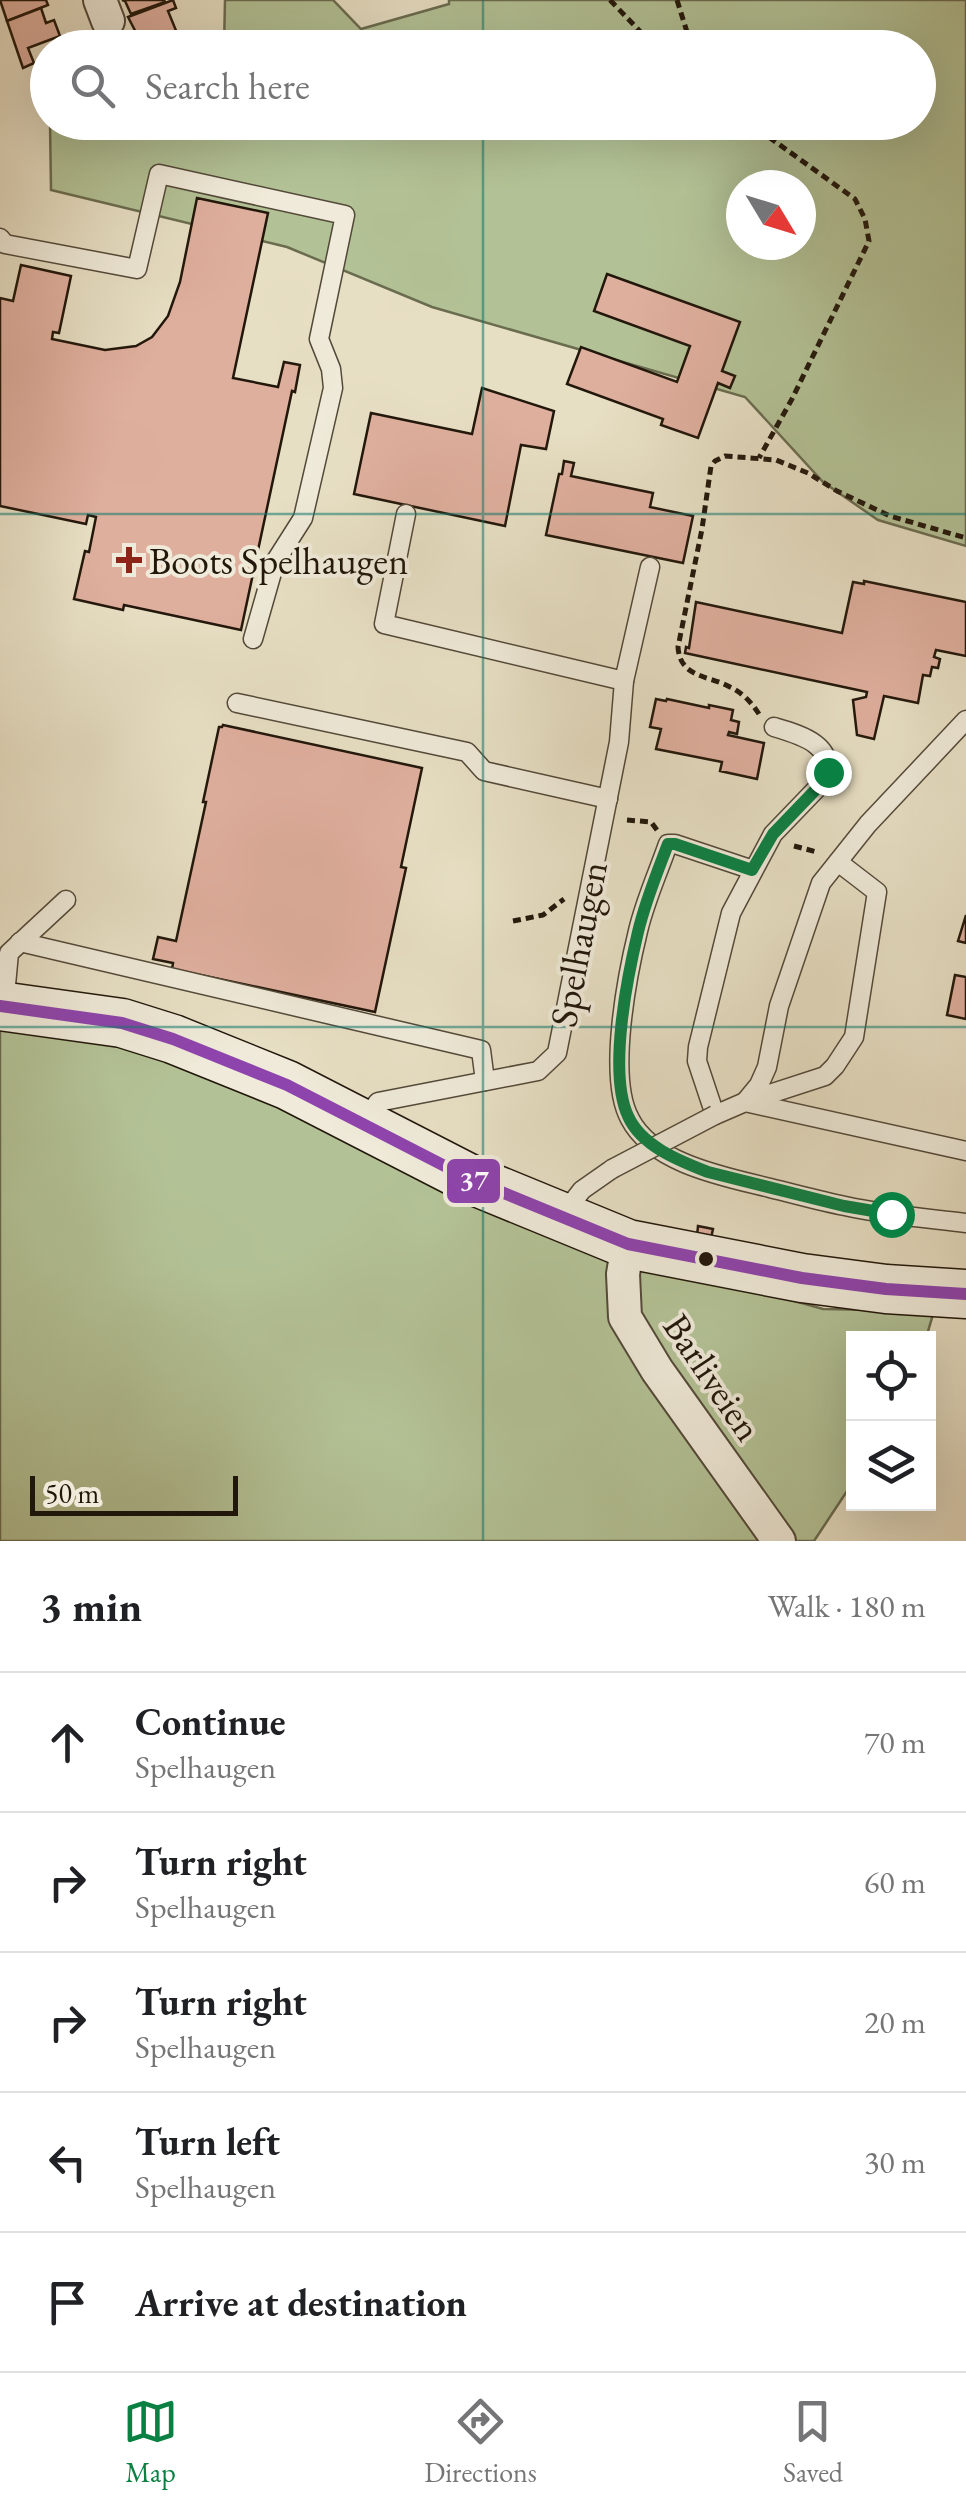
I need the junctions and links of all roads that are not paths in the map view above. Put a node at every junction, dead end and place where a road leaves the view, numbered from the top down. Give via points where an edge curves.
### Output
1 (2, 244) edge
2 (406, 514) dead end
3 (650, 568) dead end
4 (253, 639) dead end
5 (624, 681) junction
6 (237, 703) dead end
7 (966, 720) edge
8 (774, 727) road end
9 (606, 808) junction
10 (838, 862) junction
11 (752, 870) junction
12 (66, 900) dead end
13 (20, 942) junction
14 (2, 1006) edge
15 (485, 1081) junction
16 (745, 1102) junction
17 (715, 1115) junction
18 (362, 1124) junction
19 (966, 1151) edge
20 (560, 1217) junction
21 (966, 1222) edge
22 (628, 1244) junction
23 (965, 1295) edge
24 (779, 1541) edge

1 - 4 lane via 137,269 159,174 345,215 318,339 333,388 303,518 275,562
2 - 5 lane via 384,624
3 - 5 lane, Spelhaugen
5 - 9 lane, Spelhaugen
6 - 9 lane via 467,752 484,771
7 - 10 lane
8 - 11 lane via 812,741 827,759 828,772 784,820
9 - 15 lane, Spelhaugen via 556,1052 538,1071
10 - 16 lane via 821,884 767,1067
10 - 16 lane via 877,892 854,1037 825,1076
11 - 17 lane via 731,913 698,1047
11 - 21 lane, Spelhaugen via 668,844 638,932 622,1017 628,1117 666,1153 708,1172 844,1206
12 - 13 lane
13 - 14 lane via 9,953
13 - 15 lane via 481,1050
14 - 18 main road via 122,1024 172,1039
15 - 18 lane, Spelhaugen via 378,1102
16 - 17 lane
16 - 19 lane
17 - 20 lane, bridge via 612,1169
18 - 20 main road
20 - 22 main road
22 - 23 main road via 802,1278
22 - 24 street, Barliveien via 625,1316

